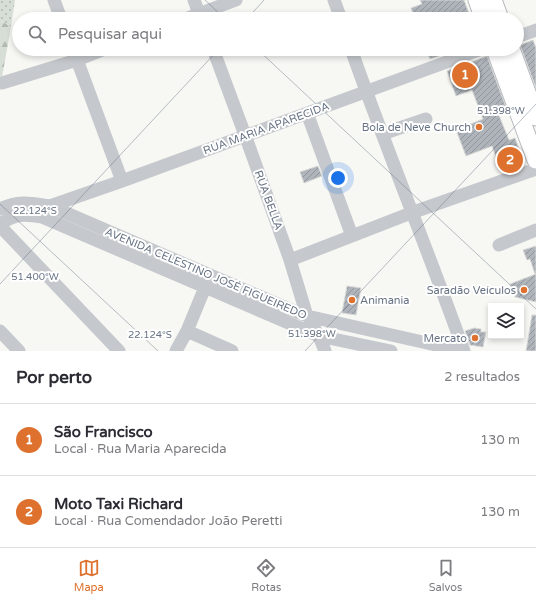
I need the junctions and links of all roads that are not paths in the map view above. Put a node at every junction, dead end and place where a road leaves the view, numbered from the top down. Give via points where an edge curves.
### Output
1 (54, 0) edge
2 (194, 0) edge
3 (236, 0) edge
4 (334, 0) edge
5 (477, 0) edge
6 (493, 0) edge
7 (58, 12) edge
8 (198, 12) edge
9 (209, 12) edge
10 (338, 12) edge
11 (481, 12) edge
12 (497, 12) edge
13 (536, 30) edge
14 (524, 34) edge
15 (70, 56) edge
16 (76, 56) edge
17 (216, 56) edge
18 (354, 56) edge
19 (463, 56) edge
20 (498, 56) edge
21 (514, 56) edge
22 (2, 83) dead end
23 (366, 91) junction
24 (307, 113) junction
25 (536, 117) edge
26 (426, 119) dead end
27 (382, 134) junction
28 (245, 135) junction
29 (536, 160) edge
30 (536, 169) edge
31 (122, 181) junction
32 (50, 206) junction
33 (0, 209) edge
34 (412, 213) junction
35 (0, 225) edge
36 (536, 230) edge
37 (352, 236) junction
38 (499, 245) dead end
39 (290, 260) junction
40 (208, 281) junction
41 (307, 316) junction
42 (0, 331) edge
43 (187, 331) junction
44 (320, 336) junction
45 (19, 351) edge
46 (119, 351) edge
47 (176, 351) edge
48 (232, 351) edge
49 (325, 351) edge
50 (391, 351) edge
51 (464, 351) edge

1 - 7 street
2 - 8 street
3 - 9 street
4 - 10 street
5 - 11 main road
6 - 12 main road
13 - 14 street
15 - 22 street
16 - 31 street
17 - 28 street, RUA BELLA
18 - 23 street
19 - 23 street, RUA MARIA APARECIDA
20 - 29 main road
21 - 25 main road
23 - 24 street, RUA MARIA APARECIDA
23 - 27 street
24 - 28 street, RUA MARIA APARECIDA
24 - 37 street
26 - 27 street
27 - 34 street
28 - 31 street, RUA MARIA APARECIDA
28 - 39 street, RUA BELLA
30 - 34 street
31 - 32 street, RUA MARIA APARECIDA
32 - 33 street, AVENIDA CELESTINO JOSÉ FIGUEIREDO via 27,202 11,204
32 - 40 street, AVENIDA CELESTINO JOSÉ FIGUEIREDO
34 - 37 street
34 - 51 street
35 - 40 street, AVENIDA CELESTINO JOSÉ FIGUEIREDO via 12,217 42,217
35 - 46 street
36 - 38 street
37 - 39 street
39 - 41 street, RUA BELLA
40 - 41 street, AVENIDA CELESTINO JOSÉ FIGUEIREDO
40 - 43 street
40 - 44 street, AVENIDA CELESTINO JOSÉ FIGUEIREDO
41 - 44 street, RUA BELLA
41 - 51 street, AVENIDA CELESTINO JOSÉ FIGUEIREDO
42 - 45 street
43 - 47 street
43 - 48 street
44 - 49 street, RUA BELLA
44 - 50 street, AVENIDA CELESTINO JOSÉ FIGUEIREDO

